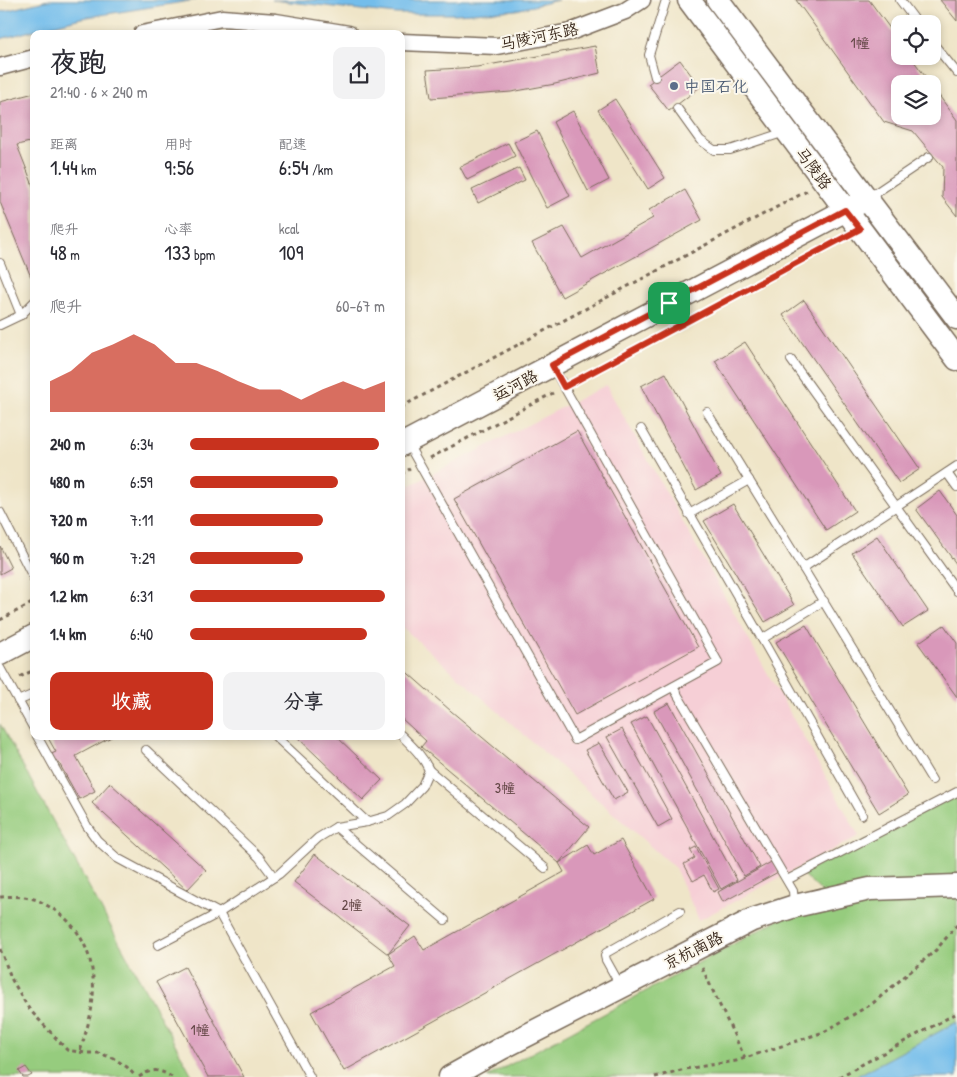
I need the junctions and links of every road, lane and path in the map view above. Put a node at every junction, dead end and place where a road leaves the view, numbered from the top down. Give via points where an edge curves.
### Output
1 (642, 0) edge
2 (666, 0) edge
3 (689, 0) edge
4 (900, 0) edge
5 (730, 12) edge
6 (911, 15) edge
7 (162, 30) edge
8 (325, 30) edge
9 (405, 42) edge
10 (941, 53) edge
11 (30, 59) edge
12 (0, 67) edge
13 (957, 73) edge
14 (655, 77) dead end
15 (677, 108) dead end
16 (787, 131) junction
17 (929, 157) dead end
18 (824, 182) junction
19 (866, 199) junction
20 (845, 210) junction
21 (860, 229) junction
22 (0, 263) edge
23 (30, 306) edge
24 (21, 315) junction
25 (957, 318) edge
26 (0, 325) edge
27 (957, 359) edge
28 (791, 360) dead end
29 (552, 365) junction
30 (564, 387) junction
31 (405, 405) edge
32 (707, 412) dead end
33 (641, 429) dead end
34 (405, 442) edge
35 (405, 444) edge
36 (419, 464) junction
37 (957, 466) edge
38 (405, 472) edge
39 (947, 473) junction
40 (749, 480) junction
41 (957, 487) edge
42 (896, 507) junction
43 (0, 512) edge
44 (689, 514) junction
45 (803, 568) junction
46 (30, 571) edge
47 (957, 591) edge
48 (824, 602) junction
49 (30, 604) edge
50 (0, 620) edge
51 (30, 638) edge
52 (762, 639) junction
53 (0, 654) edge
54 (0, 668) edge
55 (673, 687) junction
56 (30, 696) edge
57 (18, 701) junction
58 (30, 723) edge
59 (405, 739) edge
60 (40, 740) edge
61 (279, 740) edge
62 (146, 750) dead end
63 (429, 770) junction
64 (932, 780) dead end
65 (957, 792) edge
66 (862, 815) dead end
67 (367, 822) junction
68 (336, 827) junction
69 (545, 868) dead end
70 (274, 877) junction
71 (787, 880) junction
72 (957, 886) edge
73 (0, 897) edge
74 (795, 906) junction
75 (680, 911) dead end
76 (219, 913) junction
77 (445, 920) dead end
78 (957, 926) edge
79 (158, 945) dead end
80 (0, 949) edge
81 (694, 950) junction
82 (1, 956) edge
83 (622, 987) junction
84 (957, 1013) edge
85 (80, 1052) junction
86 (745, 1058) junction
87 (138, 1077) edge
88 (172, 1077) edge
89 (310, 1077) edge
90 (450, 1077) edge
91 (655, 1077) edge
92 (839, 1077) edge

1 - 9 street, 马陵河东路 via 625,11 570,32 497,46
2 - 14 lane via 649,55
3 - 16 street, 马陵路
4 - 6 lane
5 - 19 street, 马陵路
7 - 8 street via 222,18
10 - 13 lane
11 - 12 street
15 - 16 lane via 700,140 714,150 730,150
16 - 18 street, 马陵路
17 - 19 lane
18 - 20 street, 马陵路
18 - 31 path
19 - 20 street, 运河路
19 - 25 street, 马陵路
20 - 21 street, 马陵路
20 - 29 street, 运河路
21 - 27 street, 马陵路
21 - 30 path
22 - 24 lane
23 - 24 lane
24 - 26 lane
28 - 42 lane
29 - 30 lane
29 - 34 street, 运河路
30 - 36 path
30 - 55 lane via 718,662
32 - 40 lane
33 - 44 lane
35 - 36 lane
36 - 38 path
36 - 55 lane via 575,740
37 - 39 lane
39 - 41 lane
39 - 42 lane
40 - 44 lane
40 - 45 lane
42 - 45 lane
42 - 47 lane
43 - 46 lane
44 - 52 lane
45 - 48 lane
48 - 52 lane
48 - 64 lane
49 - 50 path
51 - 53 street
52 - 66 lane
54 - 57 lane
55 - 71 lane
56 - 57 lane
57 - 58 lane
59 - 63 lane
60 - 76 lane via 86,826 97,840 117,858
61 - 67 lane
62 - 70 lane via 259,857
63 - 67 lane via 422,786 405,804 388,816
63 - 69 lane
65 - 71 lane
67 - 68 lane
68 - 70 lane via 318,838
68 - 77 lane
70 - 76 lane
71 - 74 lane
72 - 74 street, 京杭南路 via 870,889
73 - 85 path via 36,899 56,910 72,924 85,944 92,966 93,996
74 - 81 street, 京杭南路 via 752,920
75 - 83 lane via 606,953 606,960
76 - 79 lane
76 - 89 lane
78 - 86 path via 936,950 873,1003 824,1032
80 - 82 path
81 - 83 street, 京杭南路
81 - 86 path
82 - 85 path via 29,1009 67,1050
83 - 90 street, 京杭南路
84 - 92 path
85 - 87 path via 113,1058
86 - 91 path
87 - 88 path via 148,1071 159,1070

